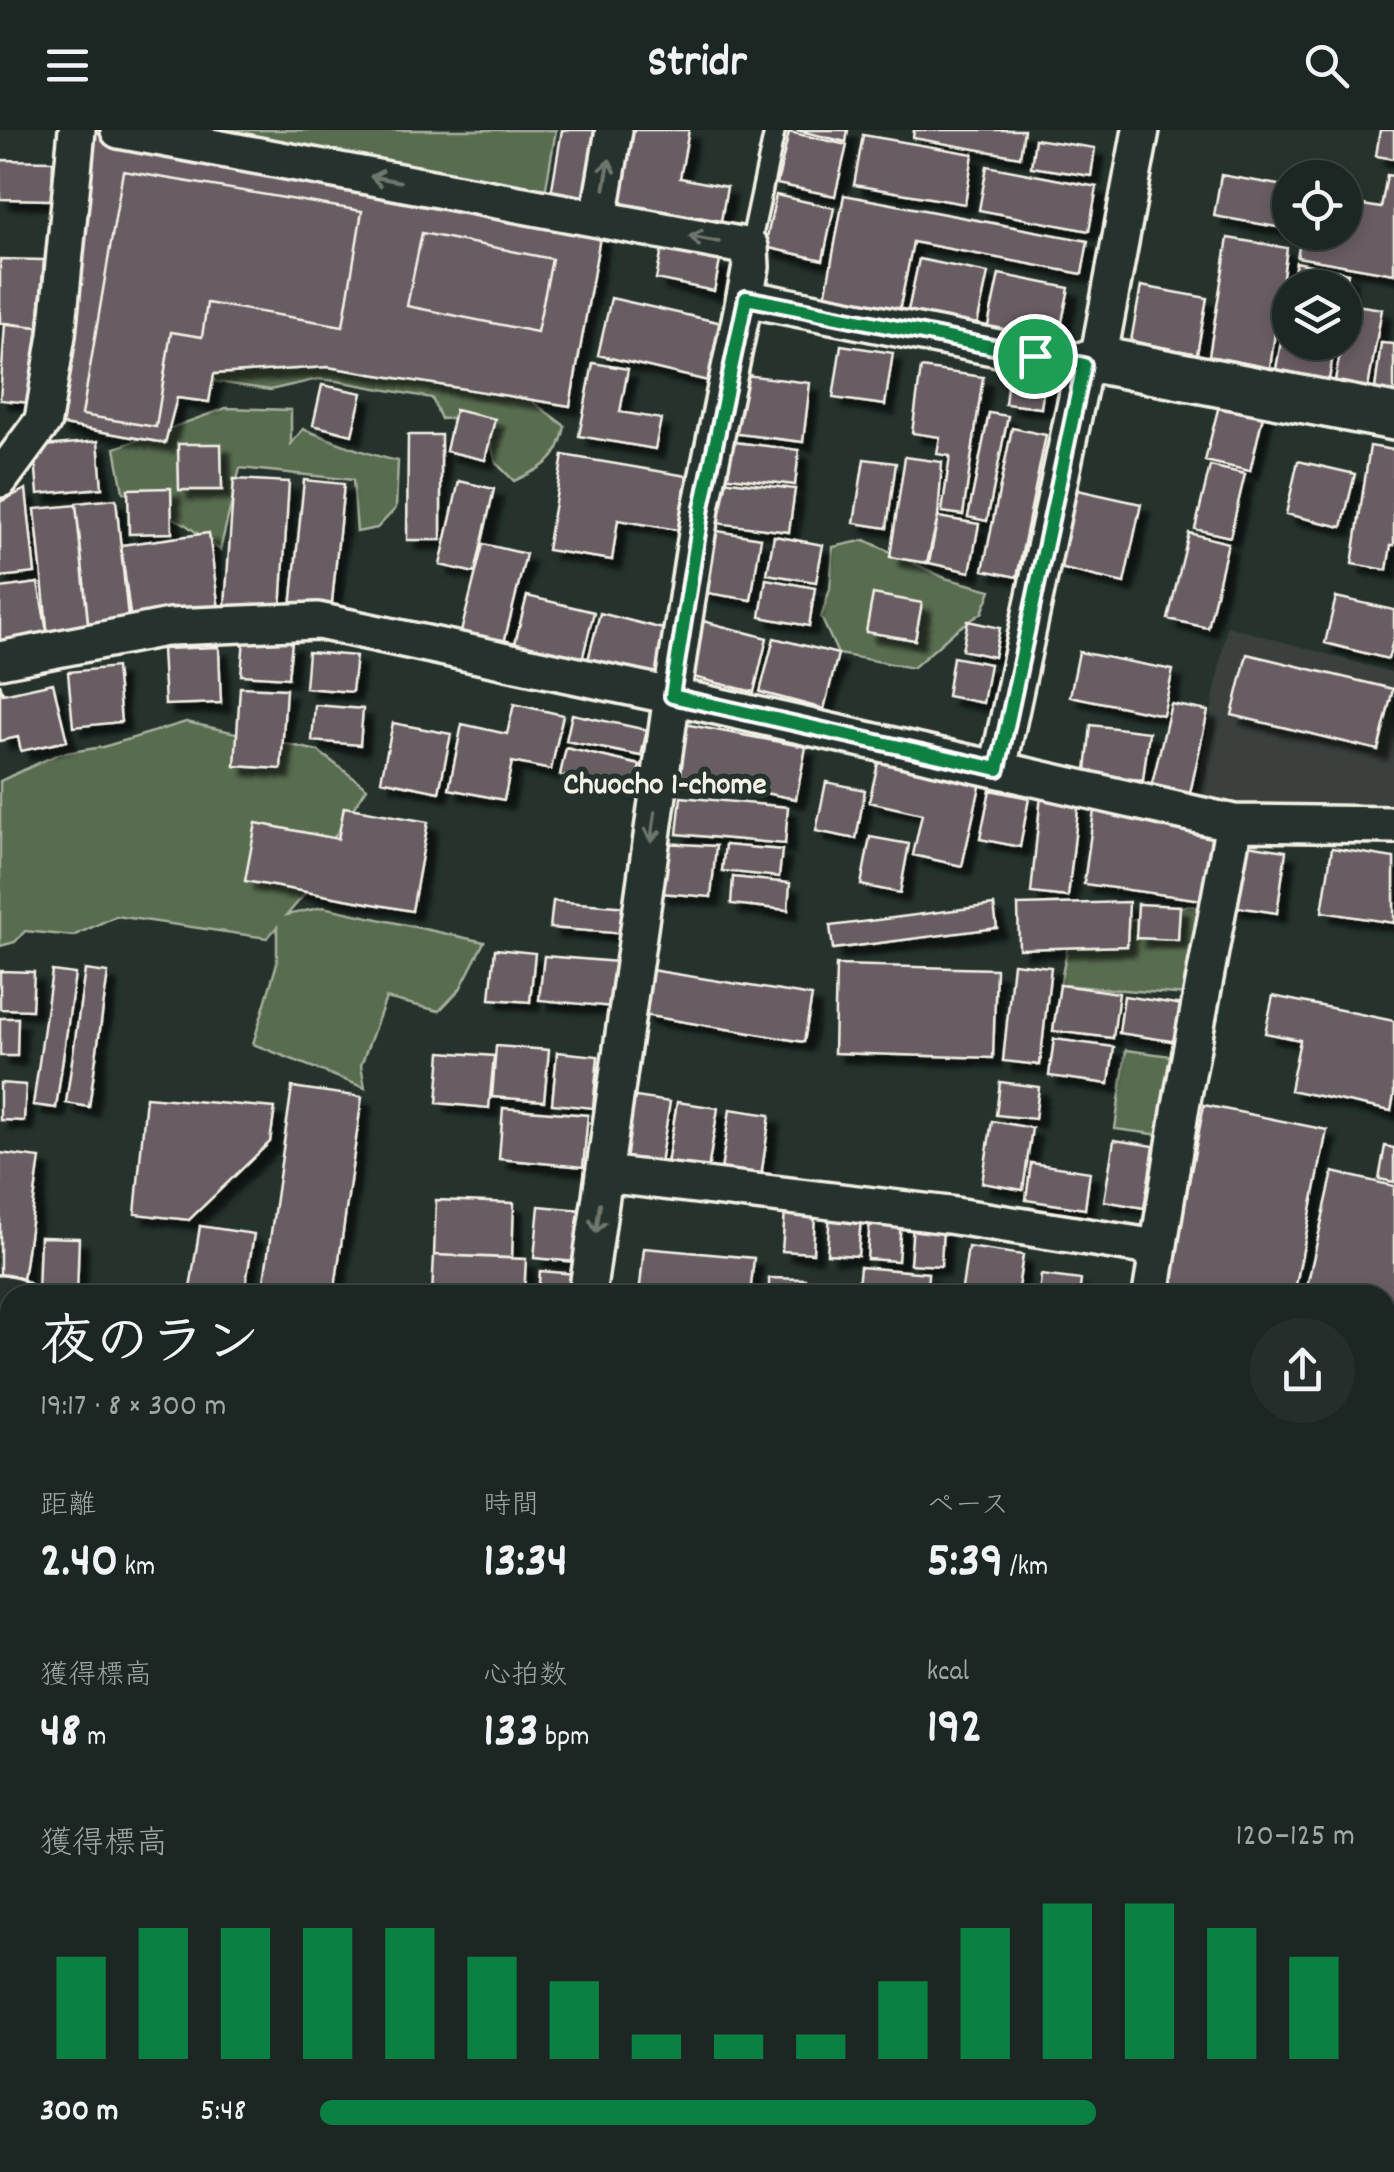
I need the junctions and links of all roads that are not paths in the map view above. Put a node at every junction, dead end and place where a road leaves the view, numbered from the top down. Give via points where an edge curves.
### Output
1 (76, 130) edge
2 (125, 130) edge
3 (614, 130) edge
4 (775, 130) edge
5 (1141, 130) edge
6 (599, 218) junction
7 (750, 247) junction
8 (746, 298) junction
9 (1091, 362) junction
10 (1394, 418) edge
11 (0, 479) edge
12 (0, 660) edge
13 (672, 696) junction
14 (998, 769) junction
15 (1234, 824) junction
16 (1394, 824) edge
17 (604, 1174) junction
18 (1157, 1248) junction
19 (588, 1285) edge
20 (1152, 1285) edge

1 - 11 street via 58,335 43,422
6 -> 2 street
6 -> 3 street
4 - 7 lane
5 - 9 street
7 -> 6 street
7 - 8 street
8 - 9 street
8 - 13 street
9 - 10 street
9 - 14 street
12 - 13 street via 170,627 318,621
13 - 14 street
13 -> 17 street
14 - 15 street
15 - 16 street
15 - 18 street
17 - 18 street via 949,1215
17 -> 19 street
18 - 20 street

